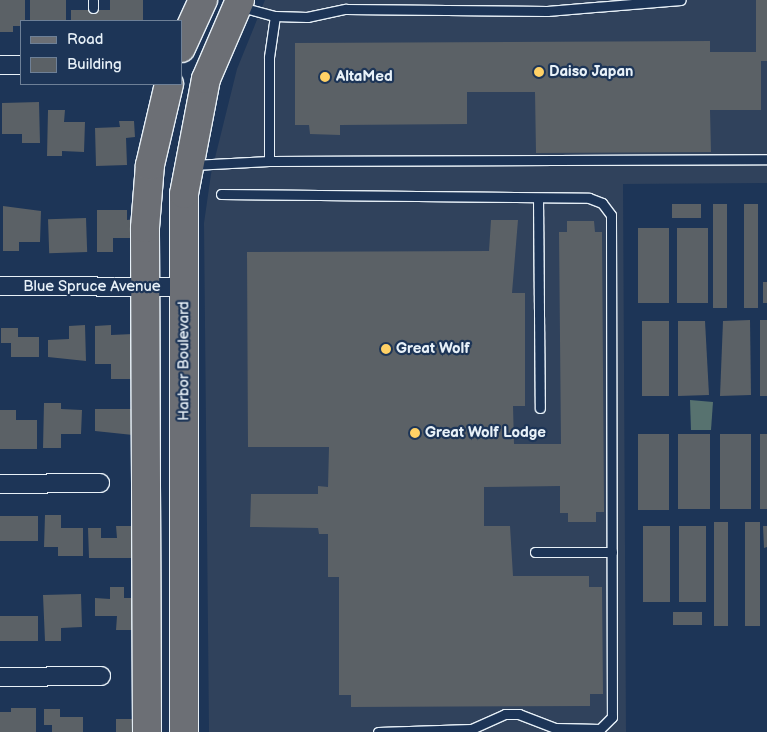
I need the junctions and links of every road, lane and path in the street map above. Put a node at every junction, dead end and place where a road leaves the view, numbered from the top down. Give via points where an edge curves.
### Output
1 (203, 0) edge
2 (681, 0) edge
3 (234, 2) edge
4 (384, 4) edge
5 (416, 4) edge
6 (275, 16) junction
7 (182, 46) edge
8 (0, 65) edge
9 (20, 65) edge
10 (169, 85) edge
11 (767, 158) edge
12 (269, 161) junction
13 (187, 166) junction
14 (221, 194) dead end
15 (538, 198) junction
16 (0, 286) edge
17 (146, 287) junction
18 (183, 287) junction
19 (540, 408) dead end
20 (100, 483) dead end
21 (0, 484) edge
22 (536, 552) dead end
23 (612, 552) junction
24 (148, 662) junction
25 (184, 664) junction
26 (101, 676) dead end
27 (0, 677) edge
28 (147, 732) edge
29 (184, 732) edge
30 (378, 732) edge

1 - 7 main road
2 - 5 lane via 547,11
3 - 6 lane
3 - 13 main road, Harbor Boulevard via 206,79
4 - 5 lane
4 - 6 lane
6 - 12 lane via 268,57
8 - 9 street
10 - 17 main road via 146,197
11 - 12 lane
12 - 13 lane
13 - 18 main road, Harbor Boulevard
14 - 15 lane
15 - 19 lane
15 - 23 lane via 589,198 602,203 611,215
16 - 17 street, Blue Spruce Avenue
17 - 18 street, Blue Spruce Avenue
17 - 24 main road
18 - 25 main road, Harbor Boulevard
20 - 21 street
22 - 23 lane
23 - 30 lane via 612,717 608,724 600,729 556,728 535,718 505,714 471,729
24 - 25 main road
24 - 28 main road
25 - 29 main road, Harbor Boulevard
26 - 27 street

